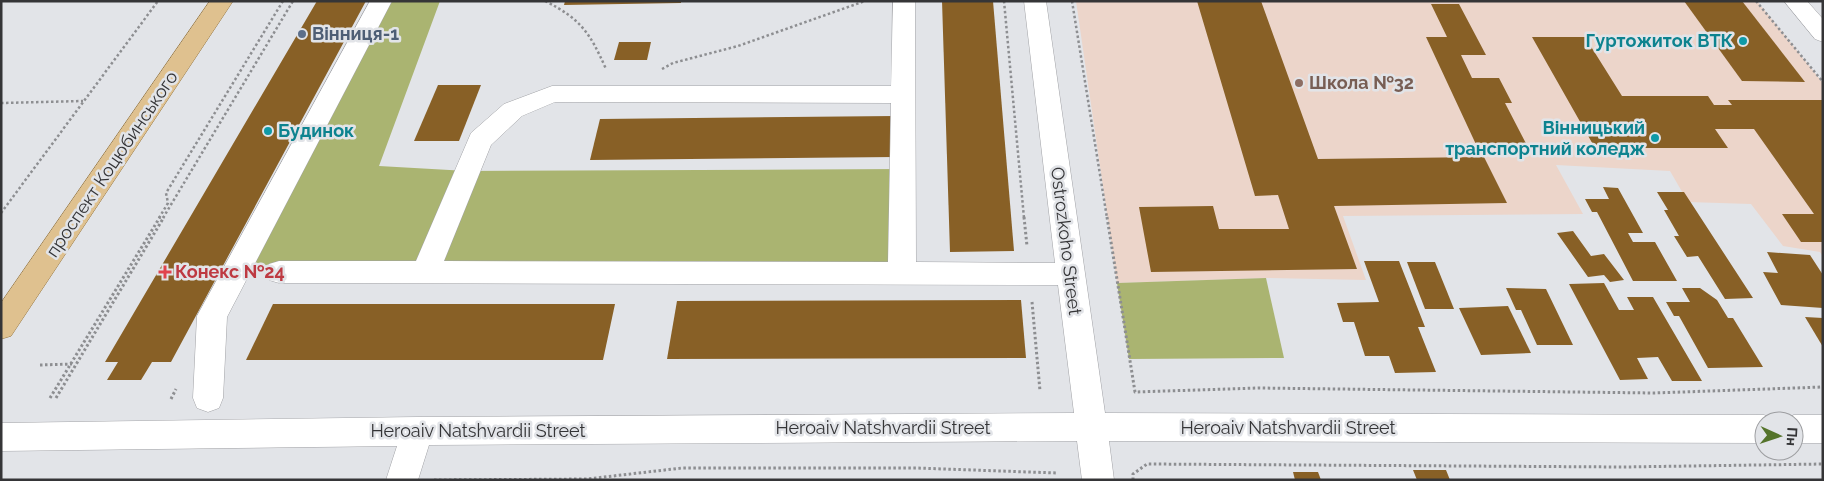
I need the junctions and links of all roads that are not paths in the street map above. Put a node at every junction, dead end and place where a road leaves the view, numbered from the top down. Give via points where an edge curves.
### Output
1 (222, 1) edge
2 (381, 1) edge
3 (904, 1) edge
4 (1035, 1) edge
5 (1795, 1) edge
6 (1823, 34) edge
7 (903, 95) junction
8 (279, 272) dead end
9 (425, 273) junction
10 (902, 273) junction
11 (1071, 274) junction
12 (1, 327) edge
13 (208, 398) dead end
14 (1091, 428) junction
15 (1754, 429) edge
16 (1804, 429) edge
17 (1823, 429) edge
18 (417, 431) junction
19 (1, 437) edge
20 (402, 480) edge
21 (1098, 480) edge

1 - 12 main road, проспект Коцюбинського
2 - 13 street via 212,316
3 - 7 street
4 - 11 street, Ostrozkoho Street
5 - 6 street
7 - 9 street via 552,94 514,110 480,140
7 - 10 street
8 - 9 street
9 - 10 street
10 - 11 street
11 - 14 street, Ostrozkoho Street
14 - 15 street, Heroaiv Natshvardii Street
14 - 18 street, Heroaiv Natshvardii Street
14 - 21 street, Ostrozkoho Street
16 - 17 street
18 - 19 street, Heroaiv Natshvardii Street
18 - 20 street

